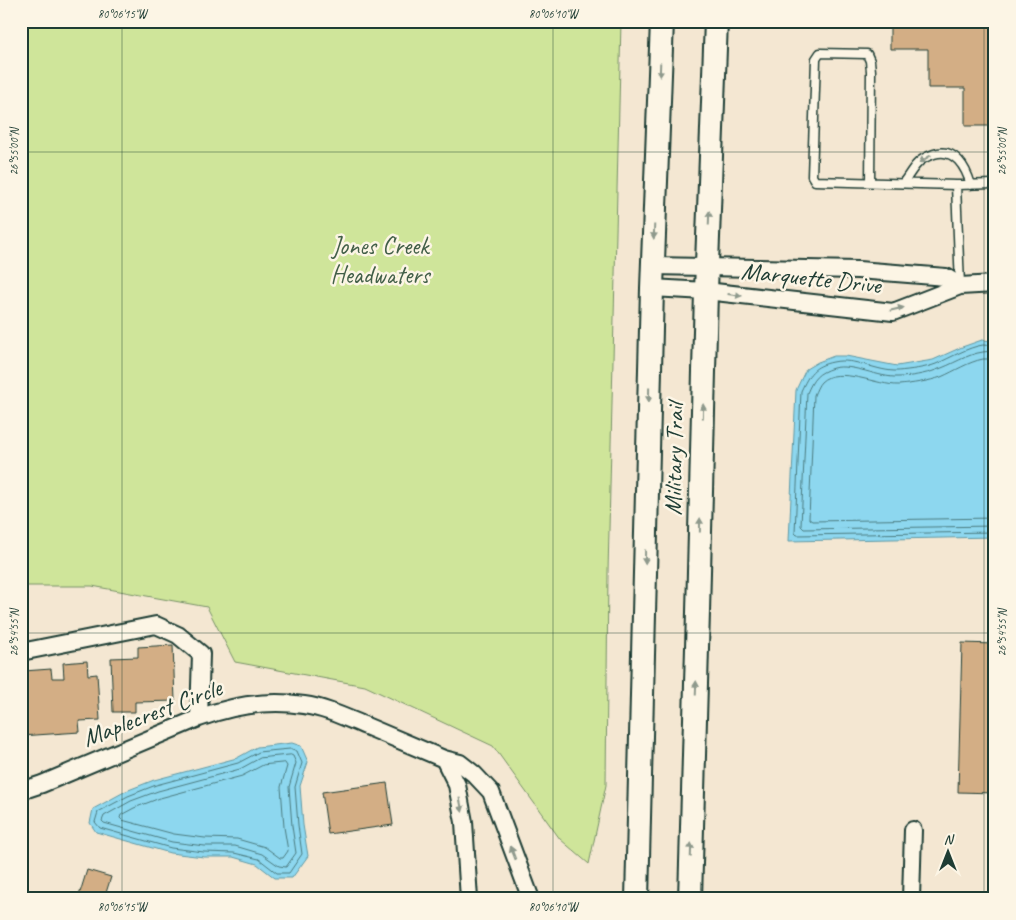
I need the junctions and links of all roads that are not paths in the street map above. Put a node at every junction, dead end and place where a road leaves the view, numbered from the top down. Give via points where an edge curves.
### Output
1 (662, 21) edge
2 (716, 21) edge
3 (870, 182) junction
4 (903, 183) junction
5 (995, 184) edge
6 (956, 185) junction
7 (971, 185) junction
8 (707, 267) junction
9 (652, 277) junction
10 (995, 284) edge
11 (960, 286) junction
12 (706, 291) junction
13 (21, 652) edge
14 (199, 718) junction
15 (444, 759) junction
16 (21, 791) edge
17 (913, 830) dead end
18 (469, 899) edge
19 (531, 899) edge
20 (637, 899) edge
21 (690, 899) edge
22 (911, 899) edge

1 -> 9 main road, Military Trail
8 -> 2 main road, Military Trail
3 - 3 lane via 815,181 812,176 816,59 820,53 867,54 870,61
3 - 4 lane
4 - 6 lane
7 -> 4 lane via 958,158 945,152 927,156
5 - 7 lane
6 - 7 lane
6 - 11 lane
8 - 9 street, Marquette Drive
8 - 11 street, Marquette Drive via 858,270 946,277
8 - 12 main road, Military Trail
9 - 12 street, Marquette Drive
9 -> 20 main road, Military Trail
10 - 11 street, Marquette Drive
12 -> 11 street, Marquette Drive via 894,312
21 -> 12 main road, Military Trail
13 - 14 street via 156,625 178,635 201,654
14 - 15 street, Maplecrest Circle via 245,705 306,705 335,713
14 - 16 street, Maplecrest Circle
15 -> 18 street via 457,785 464,822
19 -> 15 street, Maplecrest Circle via 490,792 460,763
17 - 22 street

